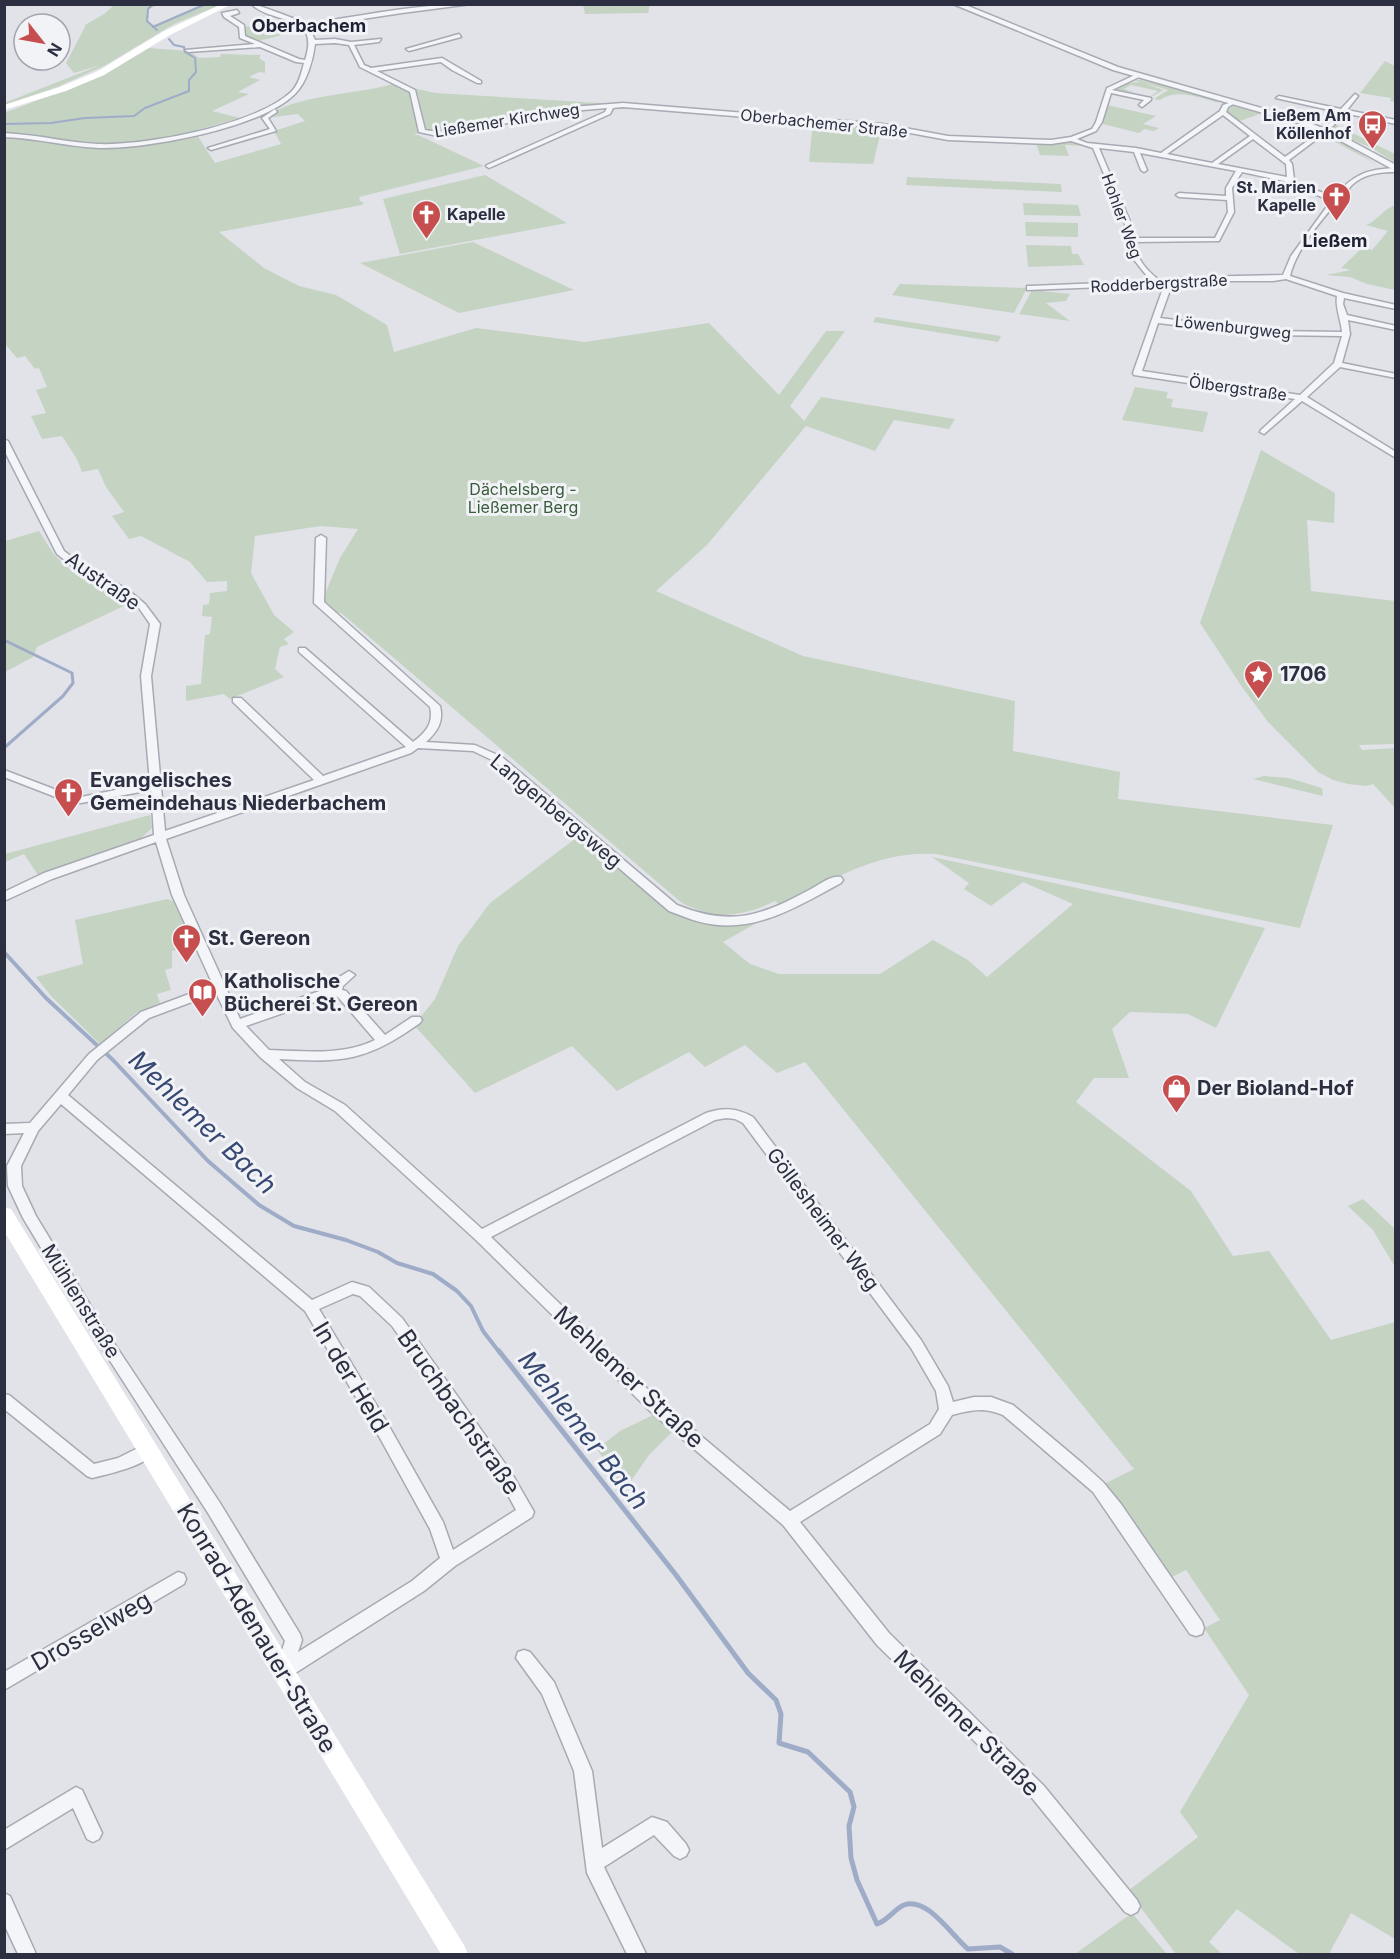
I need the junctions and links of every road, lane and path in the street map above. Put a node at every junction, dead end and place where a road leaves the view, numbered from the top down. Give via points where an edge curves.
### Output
1 (236, 4) edge
2 (426, 4) edge
3 (469, 4) edge
4 (956, 4) edge
5 (228, 5) edge
6 (254, 5) edge
7 (444, 6) junction
8 (226, 16) dead end
9 (306, 26) junction
10 (459, 36) dead end
11 (379, 40) dead end
12 (403, 41) dead end
13 (445, 41) junction
14 (313, 42) junction
15 (351, 44) junction
16 (262, 46) junction
17 (452, 48) dead end
18 (409, 49) junction
19 (188, 50) dead end
20 (307, 62) junction
21 (412, 64) junction
22 (371, 70) junction
23 (1137, 76) junction
24 (479, 82) dead end
25 (1108, 91) junction
26 (292, 94) junction
27 (1355, 96) dead end
28 (1279, 98) dead end
29 (1233, 102) junction
30 (610, 105) junction
31 (1142, 105) dead end
32 (4, 108) edge
33 (1223, 112) junction
34 (1341, 112) junction
35 (1385, 120) junction
36 (1395, 122) edge
37 (1322, 130) junction
38 (1395, 131) edge
39 (4, 135) edge
40 (1252, 136) junction
41 (1316, 138) dead end
42 (1072, 139) junction
43 (1095, 146) junction
44 (211, 148) dead end
45 (1136, 150) junction
46 (1162, 154) junction
47 (1285, 160) junction
48 (1212, 165) junction
49 (489, 166) dead end
50 (1144, 170) dead end
51 (1240, 170) junction
52 (1395, 170) edge
53 (1291, 180) junction
54 (1179, 195) dead end
55 (1230, 198) junction
56 (1335, 200) junction
57 (1130, 240) junction
58 (1286, 276) junction
59 (1176, 280) junction
60 (1156, 283) junction
61 (1030, 288) dead end
62 (1166, 290) junction
63 (1341, 295) junction
64 (1395, 307) edge
65 (1344, 317) junction
66 (1156, 320) junction
67 (1395, 328) edge
68 (1346, 334) junction
69 (1338, 364) junction
70 (1395, 376) edge
71 (1303, 398) junction
72 (1264, 432) dead end
73 (4, 441) edge
74 (1395, 456) edge
75 (321, 538) dead end
76 (302, 650) dead end
77 (237, 700) dead end
78 (415, 746) junction
79 (4, 773) edge
80 (321, 780) junction
81 (154, 786) junction
82 (160, 837) junction
83 (837, 880) dead end
84 (4, 897) edge
85 (349, 975) dead end
86 (219, 987) junction
87 (336, 993) junction
88 (416, 1020) dead end
89 (237, 1025) junction
90 (383, 1041) junction
91 (264, 1054) junction
92 (60, 1096) junction
93 (33, 1128) junction
94 (4, 1129) edge
95 (4, 1214) edge
96 (481, 1236) junction
97 (310, 1307) junction
98 (4, 1400) edge
99 (947, 1410) junction
100 (148, 1450) junction
101 (789, 1520) junction
102 (449, 1561) junction
103 (178, 1579) dead end
104 (1196, 1628) dead end
105 (524, 1658) dead end
106 (283, 1671) junction
107 (4, 1682) edge
108 (93, 1833) dead end
109 (4, 1842) edge
110 (681, 1850) dead end
111 (595, 1863) junction
112 (4, 1902) edge
113 (1131, 1906) dead end
114 (27, 1954) edge
115 (455, 1954) edge
116 (637, 1954) edge

1 - 5 main road
2 - 7 street
3 - 7 street
4 - 23 street
5 - 32 main road via 166,33 101,73
6 - 9 street
7 - 9 street
8 - 16 street via 242,26 242,37
9 - 14 street
10 - 13 street
11 - 15 street
12 - 18 street
13 - 17 street
13 - 18 street
14 - 15 street via 335,40
14 - 20 street
15 - 22 street, Ließemer Kirchweg via 359,63
16 - 19 street
16 - 20 street
18 - 21 street
20 - 26 street via 302,82
21 - 22 street
21 - 24 street via 442,60
22 - 30 street, Ließemer Kirchweg via 413,91 423,132 429,134
23 - 25 street
23 - 29 street
25 - 31 street via 1149,99
25 - 42 street, Oberbachemer Straße via 1097,127
26 - 39 street via 244,119 142,143 91,146
26 - 44 street via 296,97 266,116 274,130
27 - 34 street
28 - 34 street
29 - 33 street
29 - 37 street
30 - 42 street, Oberbachemer Straße via 883,126 948,138 1038,143
30 - 49 street via 608,113
33 - 40 street
33 - 46 street
34 - 35 street
34 - 37 street
35 - 36 street
35 - 38 street
37 - 52 street
40 - 47 street
40 - 48 street
41 - 47 street
42 - 43 street, Oberbachemer Straße
43 - 45 street, Oberbachemer Straße
43 - 57 street, Hohler Weg via 1128,224
45 - 46 street, Oberbachemer Straße
45 - 50 street
46 - 48 street, Oberbachemer Straße
47 - 53 street
48 - 51 street, Oberbachemer Straße
51 - 53 street, Oberbachemer Straße
51 - 55 street via 1229,188
52 - 56 street via 1353,180
53 - 56 street, Oberbachemer Straße
54 - 55 street
55 - 57 street via 1232,212 1217,240
56 - 58 street via 1295,254
57 - 60 street, Hohler Weg via 1131,251
58 - 59 street, Rodderbergstraße
58 - 63 street
59 - 60 street, Rodderbergstraße
59 - 62 street
60 - 61 street, Rodderbergstraße
60 - 62 street, Hohler Weg
62 - 66 street
63 - 64 street
63 - 65 street via 1339,304
65 - 67 street
65 - 68 street
66 - 68 street, Löwenburgweg via 1261,333
66 - 71 street, Ölbergstraße via 1137,373
68 - 69 street
69 - 70 street
69 - 71 street
71 - 72 street
71 - 74 street, Ölbergstraße
73 - 81 street, Austraße via 60,552 82,569 124,591 156,624 147,676
75 - 78 street via 319,603 435,706 436,721
76 - 78 street
77 - 80 street
78 - 80 street, Langenbergsweg
78 - 83 street, Langenbergsweg via 475,748 498,759 673,909 690,917 736,922 760,918
79 - 81 street via 81,800
80 - 82 street, Langenbergsweg
81 - 82 street, Austraße
82 - 84 street, Langenbergsweg via 48,876
82 - 86 street, Mehlemer Straße via 178,895
85 - 87 street via 337,984
86 - 89 street, Mehlemer Straße
86 - 92 street, Mühlenstraße via 145,1015 93,1057
87 - 89 street via 331,991
87 - 90 street via 342,994
88 - 90 street
89 - 91 street, Mehlemer Straße
90 - 91 street via 354,1053
91 - 96 street, Mehlemer Straße via 301,1085 339,1108
92 - 93 street, Mühlenstraße
92 - 97 street, In der Held
93 - 94 street
93 - 106 street, Mühlenstraße via 14,1166 15,1186 30,1218 101,1335 294,1640
95 - 100 main road, Konrad-Adenauer-Straße
96 - 99 street, Göllesheimer Weg via 711,1116 737,1113 748,1120 916,1344 943,1390
96 - 101 street, Mehlemer Straße via 657,1408
97 - 102 street, In der Held via 437,1527
97 - 102 street, Bruchbachstraße via 352,1288 364,1292 396,1322 506,1477 526,1512
98 - 100 street via 92,1471 121,1464
99 - 101 street via 935,1429
99 - 104 street via 991,1403 1008,1410 1098,1486
100 - 106 main road, Konrad-Adenauer-Straße
101 - 113 street, Mehlemer Straße via 883,1639 1038,1792
102 - 106 street via 418,1586
103 - 107 street, Drosselweg
105 - 111 street via 548,1688 584,1771
106 - 115 main road, Konrad-Adenauer-Straße
108 - 109 street via 76,1796
110 - 111 street via 661,1828 652,1826
111 - 116 street via 596,1873
112 - 114 street

